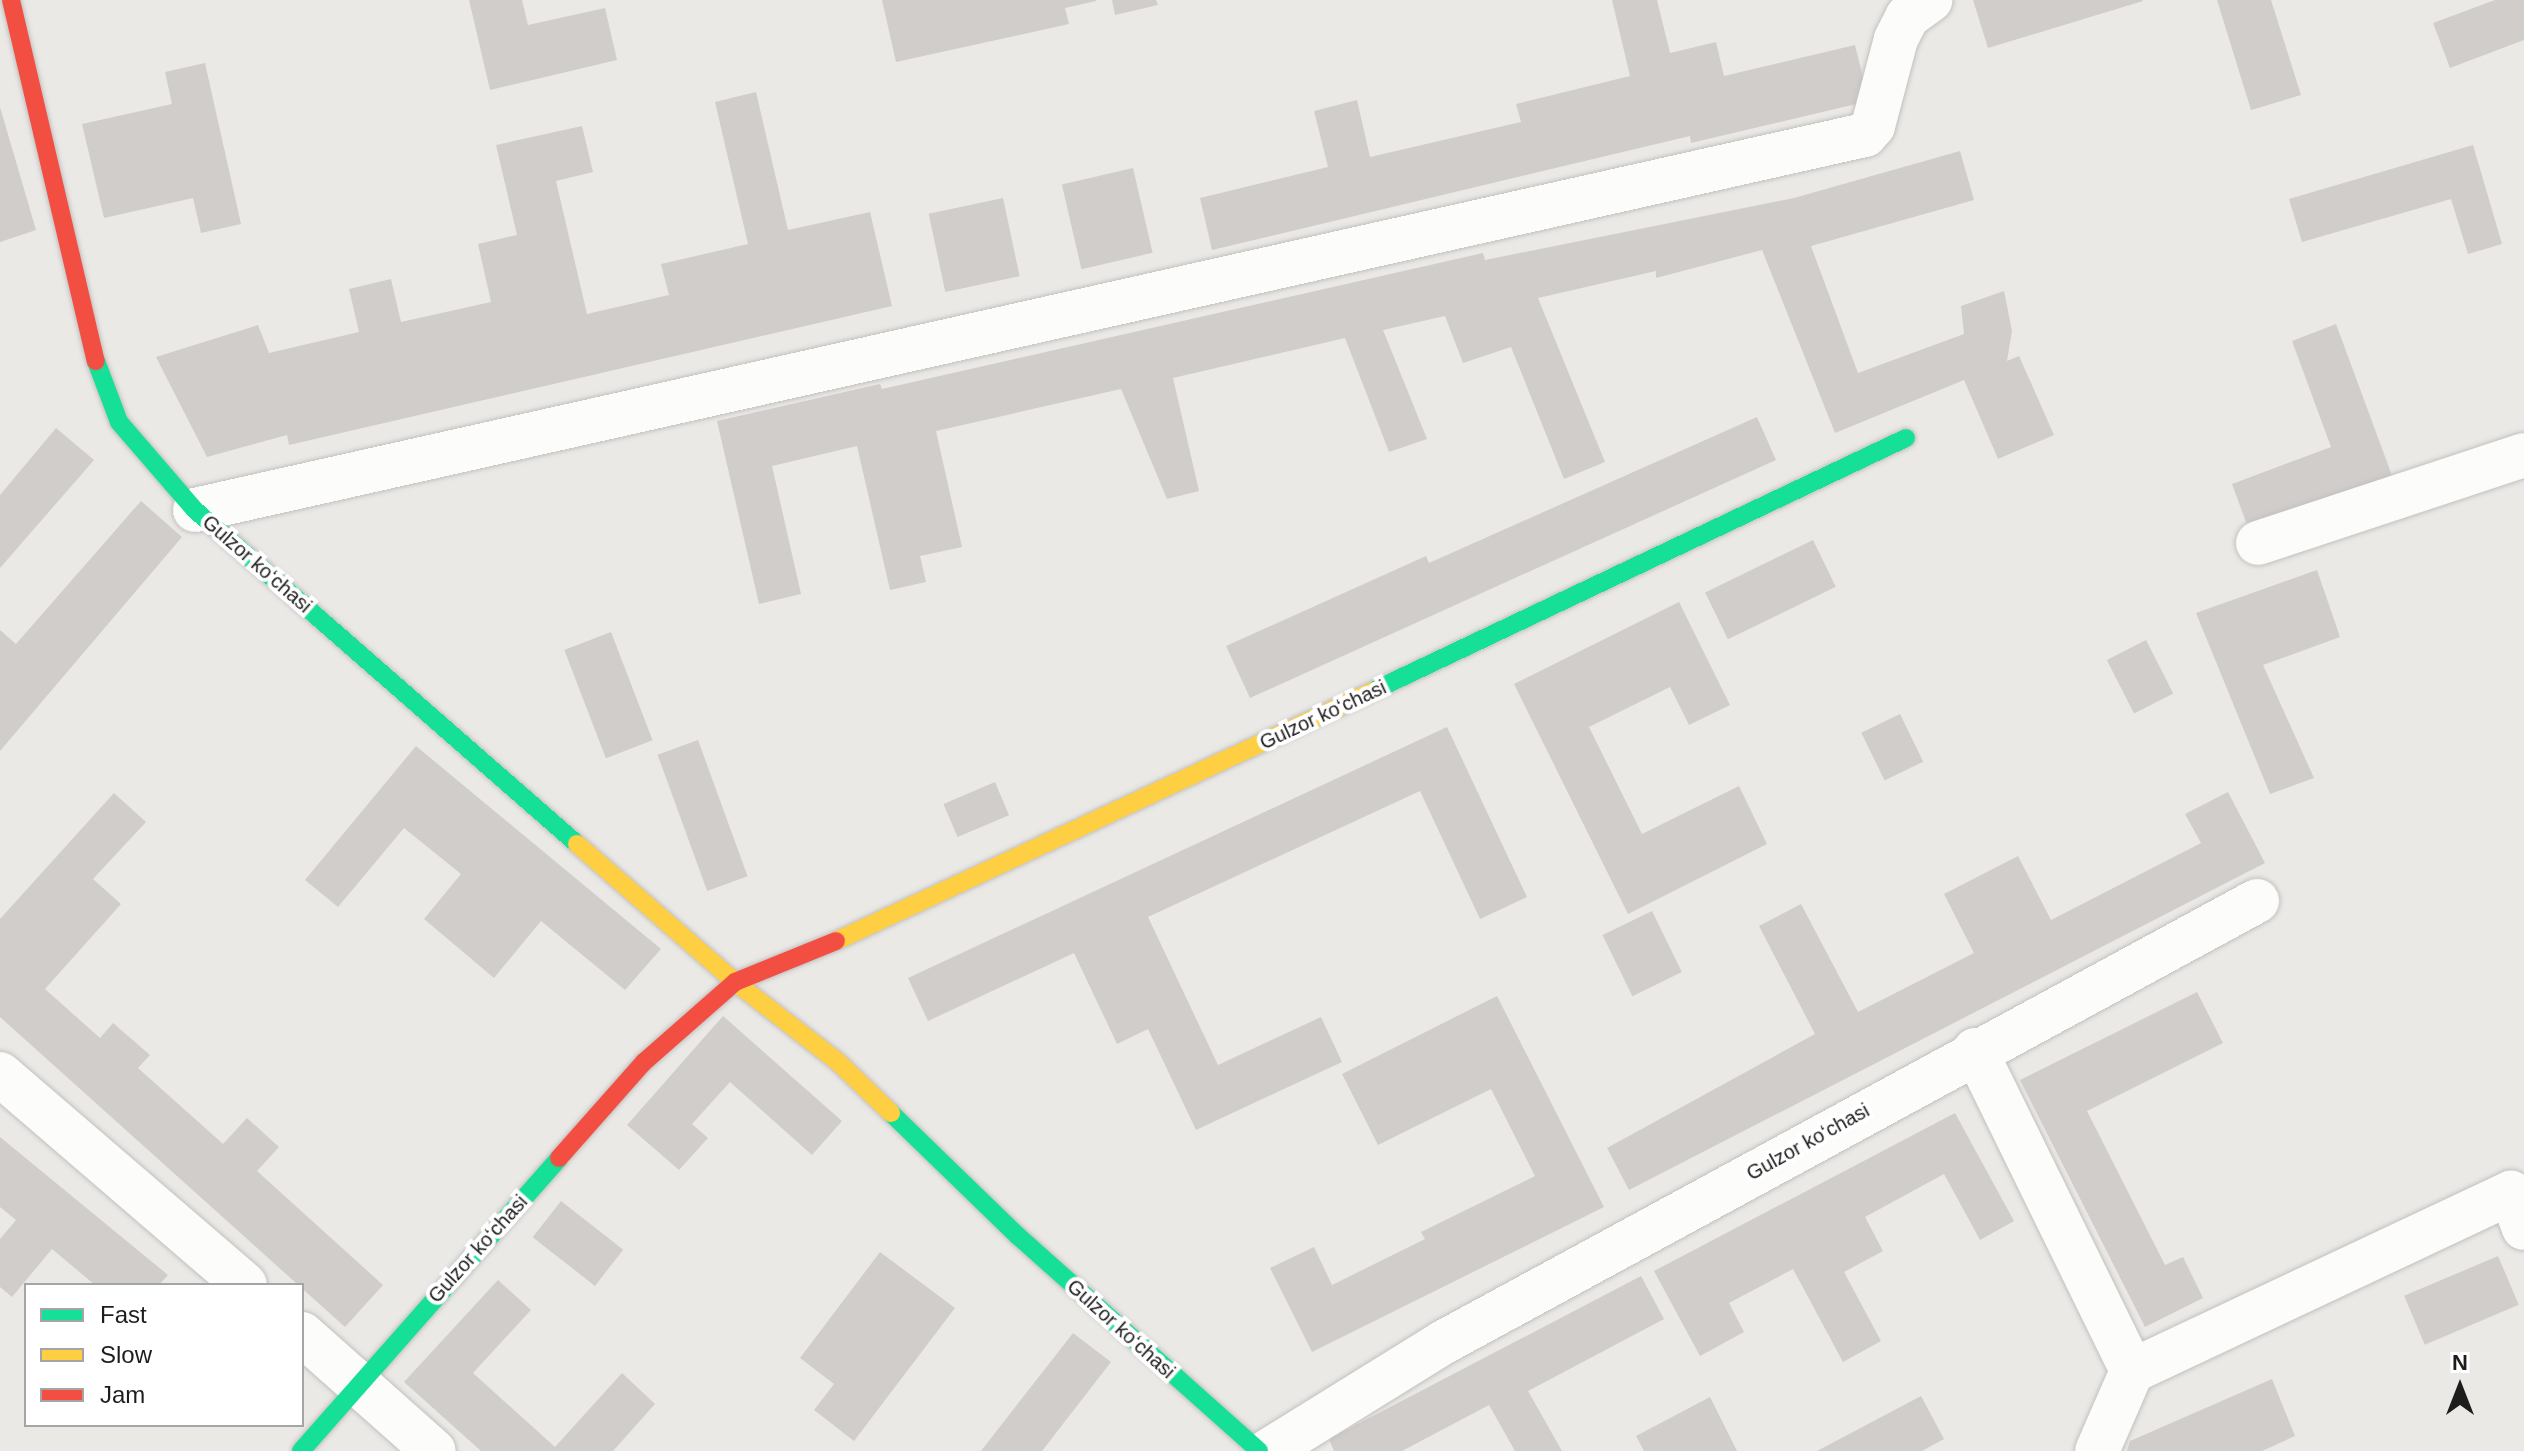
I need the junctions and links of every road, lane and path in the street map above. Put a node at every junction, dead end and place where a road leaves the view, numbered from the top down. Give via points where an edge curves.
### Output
1 (11, 0) edge
2 (1930, 0) edge
3 (1906, 438) dead end
4 (2524, 455) edge
5 (195, 510) junction
6 (2258, 543) dead end
7 (2257, 901) dead end
8 (735, 982) junction
9 (1975, 1050) junction
10 (0, 1074) edge
11 (2520, 1204) edge
12 (243, 1283) edge
13 (304, 1336) edge
14 (2132, 1371) junction
15 (359, 1383) junction
16 (301, 1451) edge
17 (434, 1451) edge
18 (1259, 1451) edge
19 (1268, 1451) edge
20 (2097, 1451) edge

1 - 5 street, Gulzor koʻchasi via 86,335 119,422
2 - 5 street via 1907,17 1896,39 1873,126 1865,135
3 - 8 street, Gulzor koʻchasi via 904,913
4 - 6 street
5 - 8 street, Gulzor koʻchasi
7 - 9 street, Gulzor koʻchasi
8 - 15 street, Gulzor koʻchasi via 644,1062
8 - 18 street, Gulzor koʻchasi via 837,1061 1018,1236
9 - 14 street
9 - 19 street, Gulzor koʻchasi via 1444,1342
10 - 12 street
11 - 14 street
13 - 15 street
14 - 20 street
15 - 16 street, Gulzor koʻchasi
15 - 17 street

